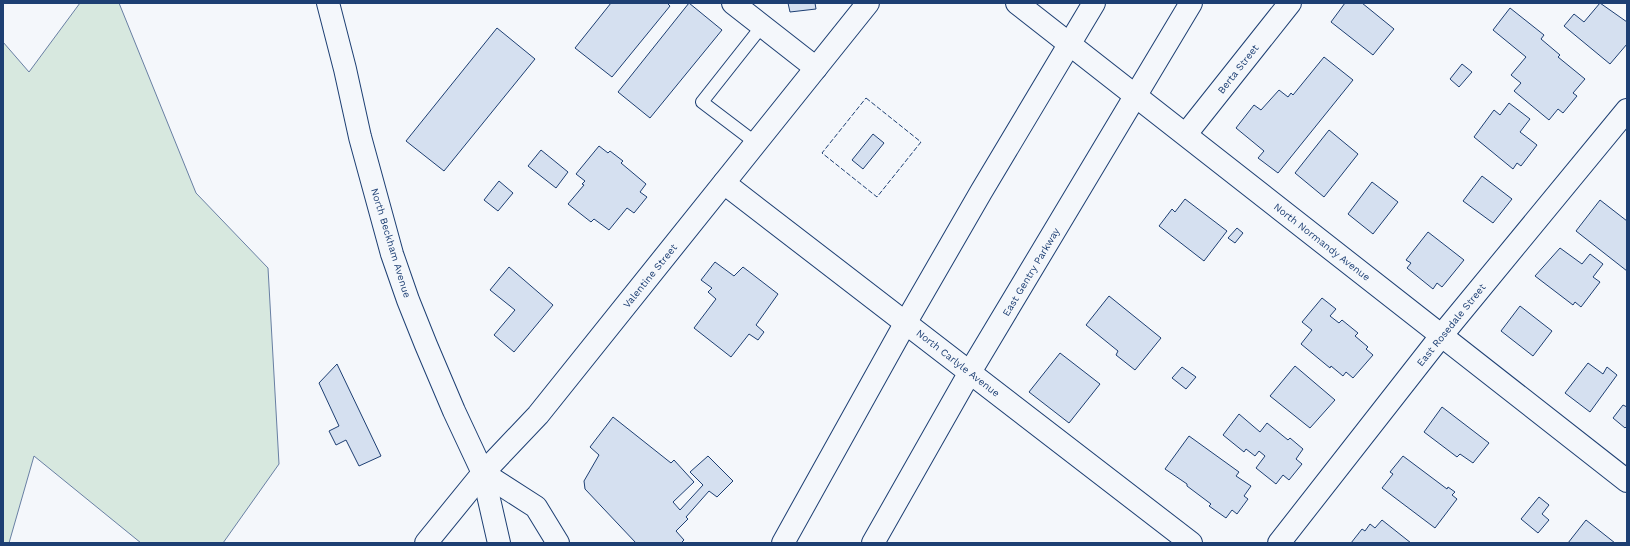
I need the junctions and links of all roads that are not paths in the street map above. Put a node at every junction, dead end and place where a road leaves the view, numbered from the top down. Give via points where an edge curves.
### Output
1 (328, 3) edge
2 (733, 3) edge
3 (868, 3) edge
4 (1017, 3) edge
5 (1094, 3) edge
6 (1191, 3) edge
7 (1290, 3) edge
8 (762, 26) junction
9 (1070, 45) junction
10 (816, 68) junction
11 (1136, 96) junction
12 (1627, 110) edge
13 (1186, 134) junction
14 (756, 144) junction
15 (724, 183) junction
16 (906, 322) junction
17 (1441, 336) junction
18 (970, 372) junction
19 (483, 473) junction
20 (1627, 481) edge
21 (808, 501) junction
22 (426, 543) edge
23 (499, 543) edge
24 (558, 543) edge
25 (766, 543) edge
26 (783, 543) edge
27 (873, 543) edge
28 (1192, 543) edge
29 (1279, 543) edge

1 - 19 street, North Beckham Avenue via 380,212 408,300
2 - 8 street
3 - 10 street, Valentine Street
4 - 9 street, North Normandy Avenue
5 - 9 street
6 - 11 street, East Gentry Parkway
7 - 13 street, Berta Street
8 - 10 street
8 - 14 lane via 702,102
9 - 11 street, North Normandy Avenue
9 - 16 street
10 - 14 street, Valentine Street
11 - 13 street, North Normandy Avenue
11 - 18 street, East Gentry Parkway
12 - 17 street, East Rosedale Street
13 - 17 street, North Normandy Avenue
14 - 15 street, Valentine Street
15 - 16 street, North Carlyle Avenue
15 - 19 street, Valentine Street via 538,415
16 - 18 street, North Carlyle Avenue
16 - 21 street
17 - 20 street, North Normandy Avenue
17 - 29 street, East Rosedale Street
18 - 27 street, East Gentry Parkway
18 - 28 street, North Carlyle Avenue
19 - 22 street, Valentine Street
19 - 23 street, North Beckham Avenue
19 - 24 street via 536,507
21 - 25 street
21 - 26 street

